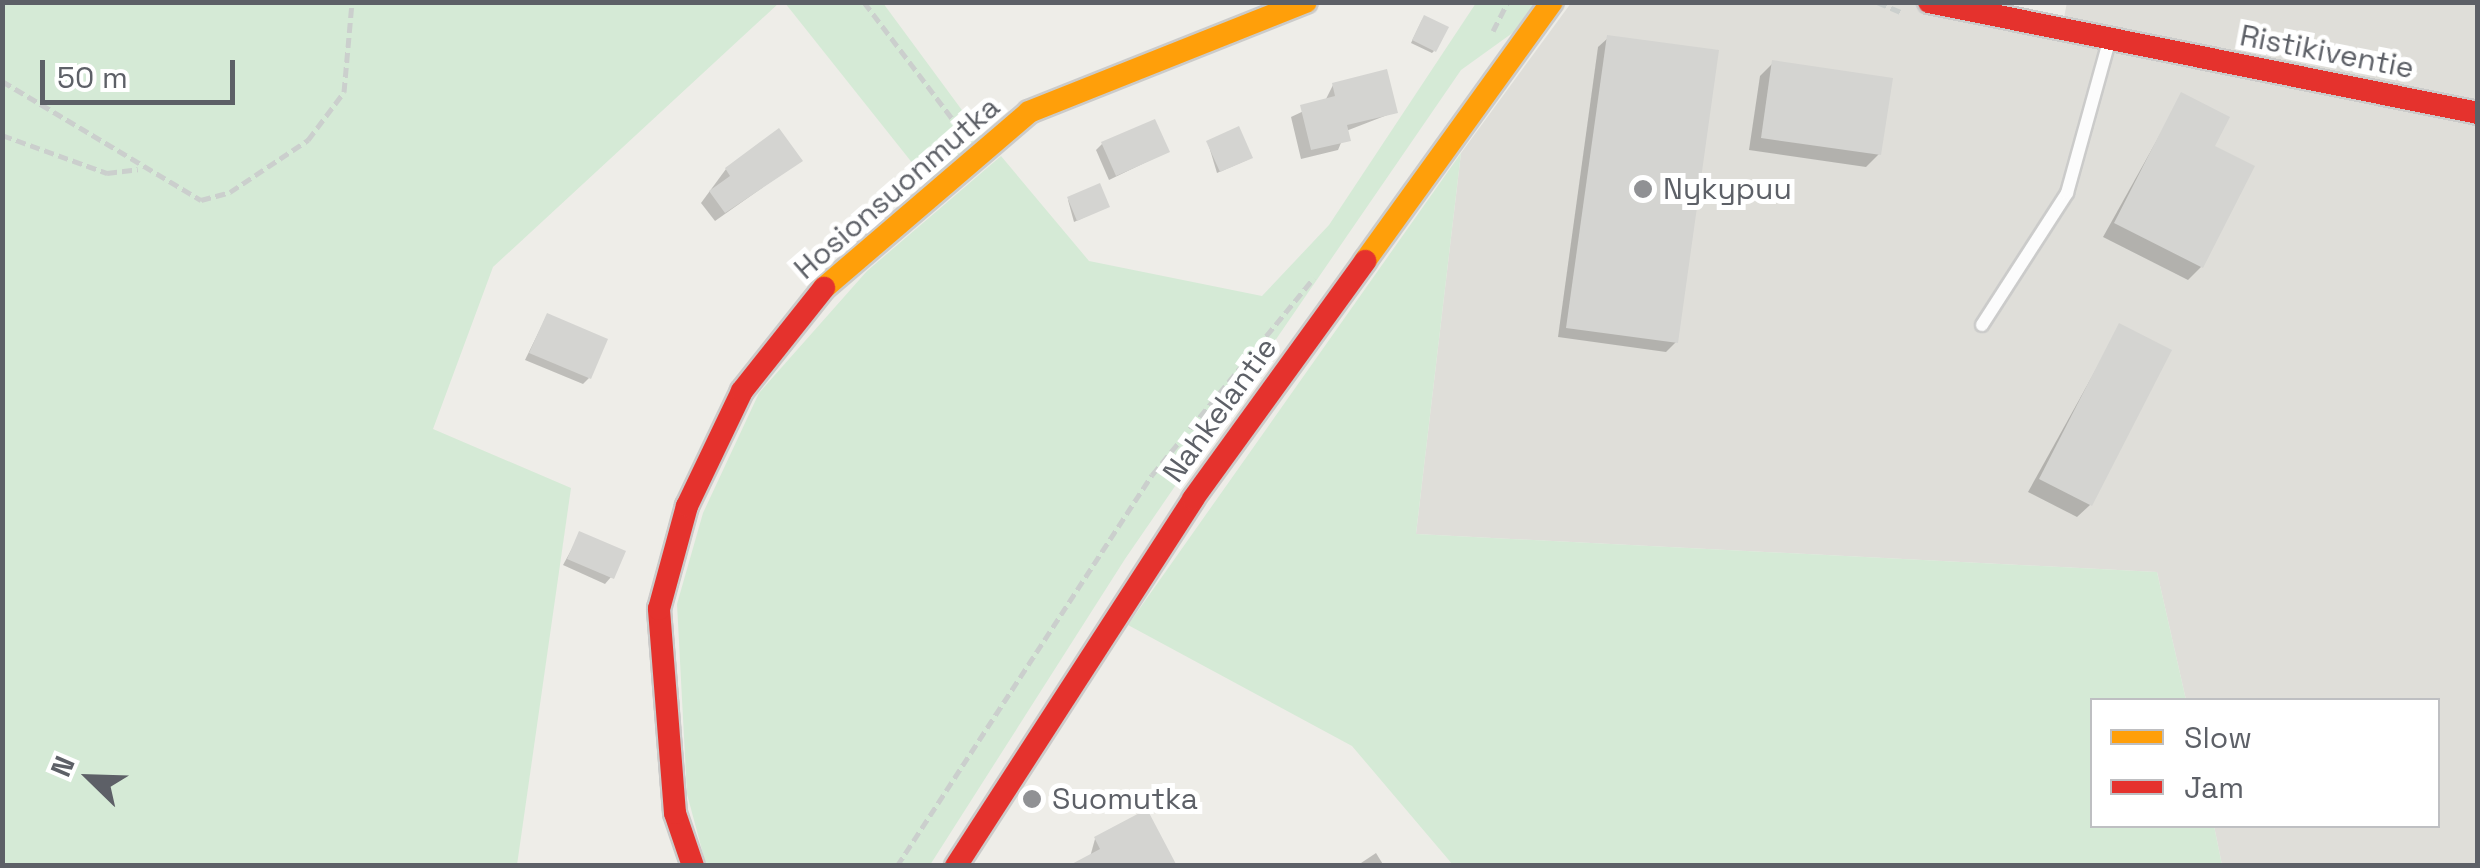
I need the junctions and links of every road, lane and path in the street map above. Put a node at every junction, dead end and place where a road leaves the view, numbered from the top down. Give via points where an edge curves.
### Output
1 (352, 2) edge
2 (864, 2) edge
3 (1306, 2) edge
4 (1508, 2) edge
5 (1552, 2) edge
6 (1929, 2) edge
7 (2110, 39) junction
8 (1482, 50) dead end
9 (2, 81) edge
10 (2478, 114) edge
11 (2, 135) edge
12 (975, 152) junction
13 (141, 169) junction
14 (1322, 269) dead end
15 (1982, 325) dead end
16 (694, 866) edge
17 (897, 866) edge
18 (956, 866) edge

1 - 13 path via 344,92 308,140 230,192 201,200
2 - 12 path
3 - 12 street, Hosionsuonmutka via 1029,112
4 - 8 path
5 - 18 street, Nahkelantie via 1193,500
6 - 7 street, Ristikiventie
7 - 10 street, Ristikiventie
7 - 15 lane via 2067,193
9 - 13 path
11 - 13 path via 107,173
12 - 16 street, Hosionsuonmutka via 824,287 742,391 686,506 659,608 675,813
14 - 17 path via 1152,475

